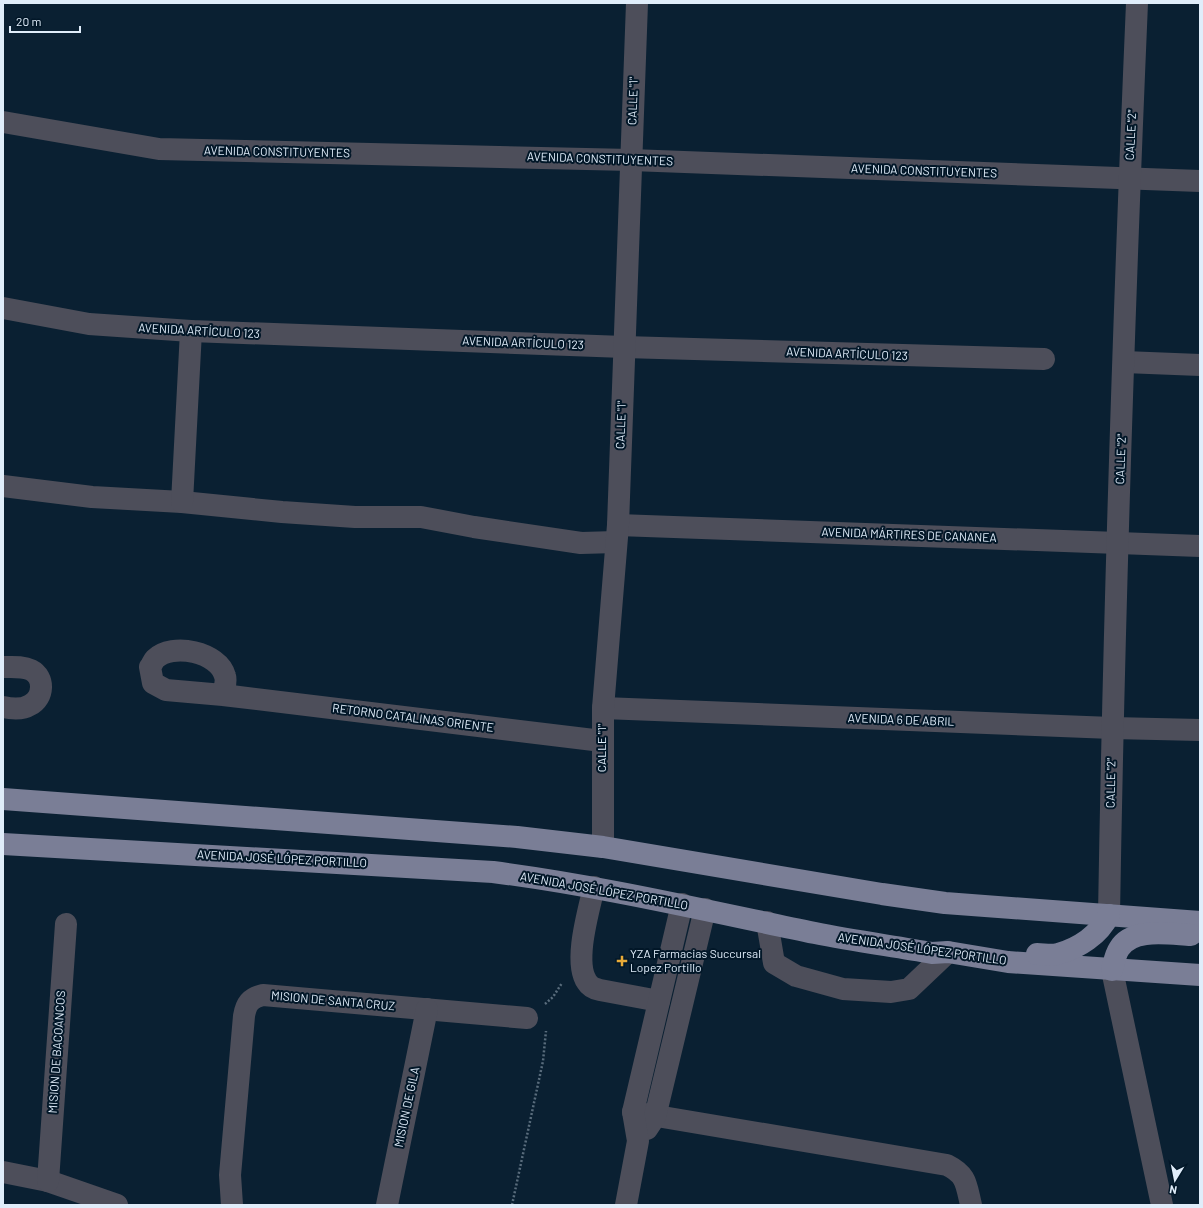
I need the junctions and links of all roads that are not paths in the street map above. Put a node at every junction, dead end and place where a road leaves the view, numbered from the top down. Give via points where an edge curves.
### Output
1 (637, 3) edge
2 (1137, 3) edge
3 (3, 122) edge
4 (631, 160) junction
5 (1129, 179) junction
6 (1200, 181) edge
7 (3, 308) edge
8 (191, 331) junction
9 (624, 347) junction
10 (1044, 359) dead end
11 (1124, 362) junction
12 (1200, 365) edge
13 (3, 486) edge
14 (182, 502) junction
15 (617, 533) junction
16 (1118, 543) junction
17 (1200, 546) edge
18 (3, 667) edge
19 (223, 695) dead end
20 (3, 707) edge
21 (603, 708) junction
22 (1112, 728) junction
23 (1200, 730) edge
24 (602, 741) junction
25 (3, 799) edge
26 (3, 844) edge
27 (603, 847) junction
28 (594, 887) junction
29 (682, 904) junction
30 (705, 909) junction
31 (1108, 915) junction
32 (766, 922) junction
33 (1200, 922) edge
34 (66, 924) dead end
35 (1200, 935) edge
36 (948, 952) junction
37 (1112, 970) junction
38 (1200, 975) edge
39 (659, 1001) junction
40 (427, 1009) junction
41 (527, 1018) dead end
42 (633, 1112) junction
43 (656, 1118) junction
44 (638, 1141) junction
45 (3, 1172) edge
46 (48, 1181) junction
47 (117, 1205) edge
48 (232, 1205) edge
49 (387, 1205) edge
50 (626, 1205) edge
51 (971, 1205) edge
52 (1162, 1205) edge

1 - 4 street, CALLE "1"
2 - 5 street, CALLE "2"
3 - 4 street, AVENIDA CONSTITUYENTES via 159,149
4 - 5 street, AVENIDA CONSTITUYENTES
4 - 9 street, CALLE "1"
5 - 6 street, AVENIDA CONSTITUYENTES
5 - 11 street, CALLE "2"
7 - 8 street, AVENIDA ARTÍCULO 123 via 89,324
8 - 9 street, AVENIDA ARTÍCULO 123
8 - 14 street
9 - 10 street, AVENIDA ARTÍCULO 123
9 - 15 street, CALLE "1"
11 - 12 street
11 - 16 street, CALLE "2"
13 - 14 street, AVENIDA MÁRTIRES DE CANANEA via 92,497
14 - 15 street, AVENIDA MÁRTIRES DE CANANEA via 355,517 421,517 581,543
15 - 16 street, AVENIDA MÁRTIRES DE CANANEA
15 - 21 street, CALLE "1"
16 - 17 street, AVENIDA MÁRTIRES DE CANANEA
16 - 22 street, CALLE "2"
18 - 20 street via 31,670 41,683 41,693 29,706
19 - 24 street, RETORNO CATALINAS ORIENTE
21 - 22 street, AVENIDA 6 DE ABRIL
21 - 24 street, CALLE "1"
22 - 23 street, AVENIDA 6 DE ABRIL
22 - 31 street, CALLE "2"
24 - 27 street, CALLE "1"
25 - 27 main road via 509,837
26 - 28 main road, AVENIDA JOSÉ LÓPEZ PORTILLO via 493,872
27 - 31 main road via 945,903
28 - 29 main road, AVENIDA JOSÉ LÓPEZ PORTILLO
28 - 39 street via 581,955 582,971 587,982 592,988
29 - 30 main road, AVENIDA JOSÉ LÓPEZ PORTILLO
29 - 39 street
30 - 32 main road, AVENIDA JOSÉ LÓPEZ PORTILLO
30 - 43 street
31 - 33 main road
31 - 36 main road via 1104,924 1083,944 1057,954
32 - 36 main road, AVENIDA JOSÉ LÓPEZ PORTILLO via 932,953
32 - 36 street via 774,963 796,976 843,989 891,992 909,989
34 - 46 street, MISION DE BACOANCOS
35 - 37 main road via 1141,934 1130,937 1119,950
36 - 37 main road, AVENIDA JOSÉ LÓPEZ PORTILLO via 1008,962
37 - 38 main road, AVENIDA JOSÉ LÓPEZ PORTILLO
37 - 52 street
39 - 42 street
40 - 41 street, MISION DE SANTA CRUZ
40 - 48 street, MISION DE SANTA CRUZ via 262,994 249,1001 244,1016 230,1175
40 - 49 street, MISION DE GILA
42 - 43 street
42 - 44 street
43 - 44 street
43 - 51 street via 947,1165 960,1171 966,1183
44 - 50 street
45 - 46 street
46 - 47 street

